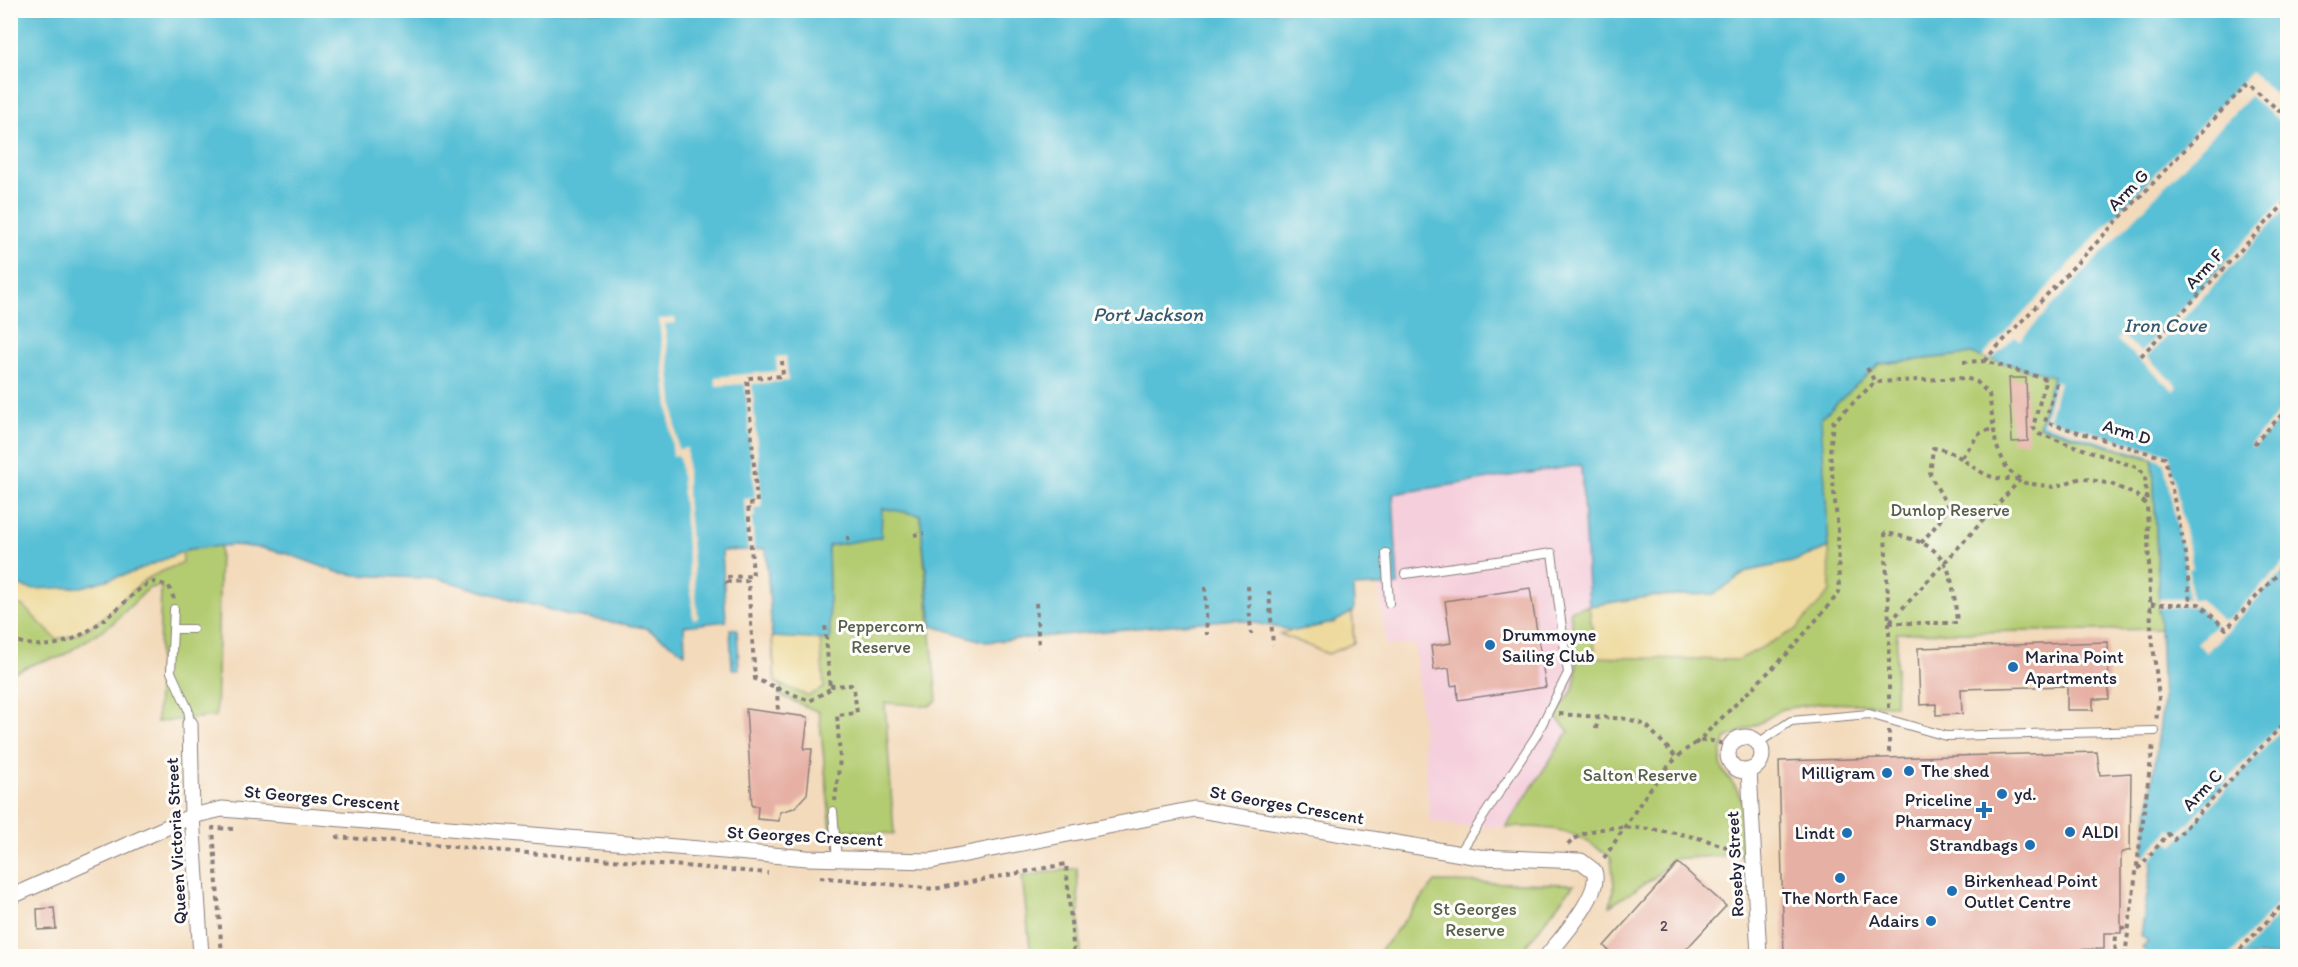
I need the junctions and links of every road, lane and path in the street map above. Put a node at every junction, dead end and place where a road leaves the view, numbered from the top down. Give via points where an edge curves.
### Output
1 (2288, 119) edge
2 (2288, 200) edge
3 (2141, 356) dead end
4 (782, 361) dead end
5 (1984, 361) junction
6 (1963, 362) dead end
7 (1867, 368) dead end
8 (1875, 382) junction
9 (2057, 383) dead end
10 (2288, 408) edge
11 (1994, 428) junction
12 (2254, 444) dead end
13 (1962, 457) junction
14 (2021, 480) junction
15 (2147, 505) junction
16 (924, 533) dead end
17 (914, 535) dead end
18 (848, 536) dead end
19 (1921, 543) junction
20 (848, 545) dead end
21 (1386, 553) dead end
22 (1944, 562) junction
23 (2288, 563) edge
24 (1405, 574) dead end
25 (1248, 586) dead end
26 (1205, 587) dead end
27 (1269, 591) dead end
28 (2190, 602) junction
29 (1036, 603) dead end
30 (1389, 603) dead end
31 (2151, 604) junction
32 (174, 609) joint
33 (825, 623) dead end
34 (1889, 623) junction
35 (173, 629) junction
36 (193, 629) dead end
37 (1251, 634) dead end
38 (1208, 635) dead end
39 (10, 639) edge
40 (1273, 645) dead end
41 (1039, 648) dead end
42 (830, 686) junction
43 (777, 687) junction
44 (778, 713) dead end
45 (1549, 713) junction
46 (1598, 717) junction
47 (2288, 719) edge
48 (1889, 720) junction
49 (190, 724) joint
50 (1596, 729) dead end
51 (2155, 731) junction
52 (1758, 742) junction
53 (1695, 744) junction
54 (1730, 747) junction
55 (1889, 757) dead end
56 (1678, 759) junction
57 (1749, 770) junction
58 (833, 811) joint
59 (192, 816) junction
60 (213, 828) dead end
61 (1625, 829) junction
62 (1754, 848) junction
63 (1460, 854) junction
64 (837, 860) junction
65 (1556, 860) junction
66 (1066, 864) dead end
67 (2138, 869) junction
68 (1596, 876) junction
69 (10, 897) edge
70 (2288, 899) edge
71 (2121, 928) dead end
72 (2128, 928) junction
73 (2115, 933) dead end
74 (201, 957) edge
75 (222, 957) edge
76 (1074, 957) edge
77 (1547, 957) edge
78 (1759, 957) edge
79 (2075, 957) edge
80 (2125, 957) edge
81 (2234, 957) edge

1 - 5 path, Arm G via 2248,83
2 - 3 path, Arm F
4 - 43 path via 783,376 747,378 757,503 748,504 753,576 727,577 727,582 748,581 755,679
5 - 6 path
5 - 15 path via 2046,379 2033,427 2039,434 2139,468 2145,476
7 - 8 path
8 - 11 path via 1956,377 1977,382 1989,393
8 - 53 path via 1833,422 1830,453 1839,593 1788,653
9 - 28 path, Arm D via 2045,422 2165,458 2187,564
10 - 12 path
11 - 13 path via 1979,434
11 - 14 path via 1996,445 2007,469
13 - 14 path via 2000,480
13 - 19 path via 1933,448 1930,475 1948,507
14 - 15 path via 2054,487 2081,478 2111,484 2136,495
14 - 22 path
15 - 31 path
16 - 17 path
18 - 20 path
19 - 22 path
19 - 34 path via 1885,533
21 - 30 lane
22 - 34 path
22 - 34 path via 1953,578 1957,622
23 - 28 path via 2226,629 2199,604
24 - 45 lane via 1552,553 1568,673
25 - 37 path
26 - 38 path
27 - 40 path
28 - 31 path
29 - 41 path
31 - 51 path via 2158,698
32 - 35 lane
32 - 39 path via 169,586 154,582 71,641 46,647
33 - 42 path
34 - 48 path
35 - 36 lane
35 - 49 lane via 171,672 188,709
42 - 43 path via 810,701
42 - 58 path via 851,685 856,713 837,715 840,759
43 - 44 path
45 - 46 path
45 - 63 lane
46 - 50 path
46 - 56 path via 1646,725
47 - 67 path, Arm C via 2174,840 2168,834
48 - 51 lane via 1946,736
48 - 52 lane via 1869,714 1791,721
48 - 55 path
49 - 59 street, Queen Victoria Street
51 - 67 path
52 - 54 street via 1742,737
52 - 57 street, Roseby Street via 1762,759
53 - 54 path via 1709,740
53 - 56 path
54 - 57 street via 1733,765
56 - 61 path
57 - 62 street, Roseby Street
58 - 64 lane
59 - 64 street, St Georges Crescent via 222,809
59 - 69 street, St Georges Crescent
59 - 74 street, Queen Victoria Street
60 - 75 path
61 - 62 path via 1670,832 1728,849
61 - 65 path via 1591,831 1574,838
61 - 68 path
62 - 78 street, Roseby Street
63 - 64 street, St Georges Crescent via 1194,809 931,861
63 - 65 street, St Georges Crescent
65 - 68 street, St Georges Crescent via 1581,861
66 - 76 path
67 - 72 path
68 - 77 street via 1590,897
70 - 81 path
71 - 72 path
72 - 80 path
73 - 79 path via 2115,954

